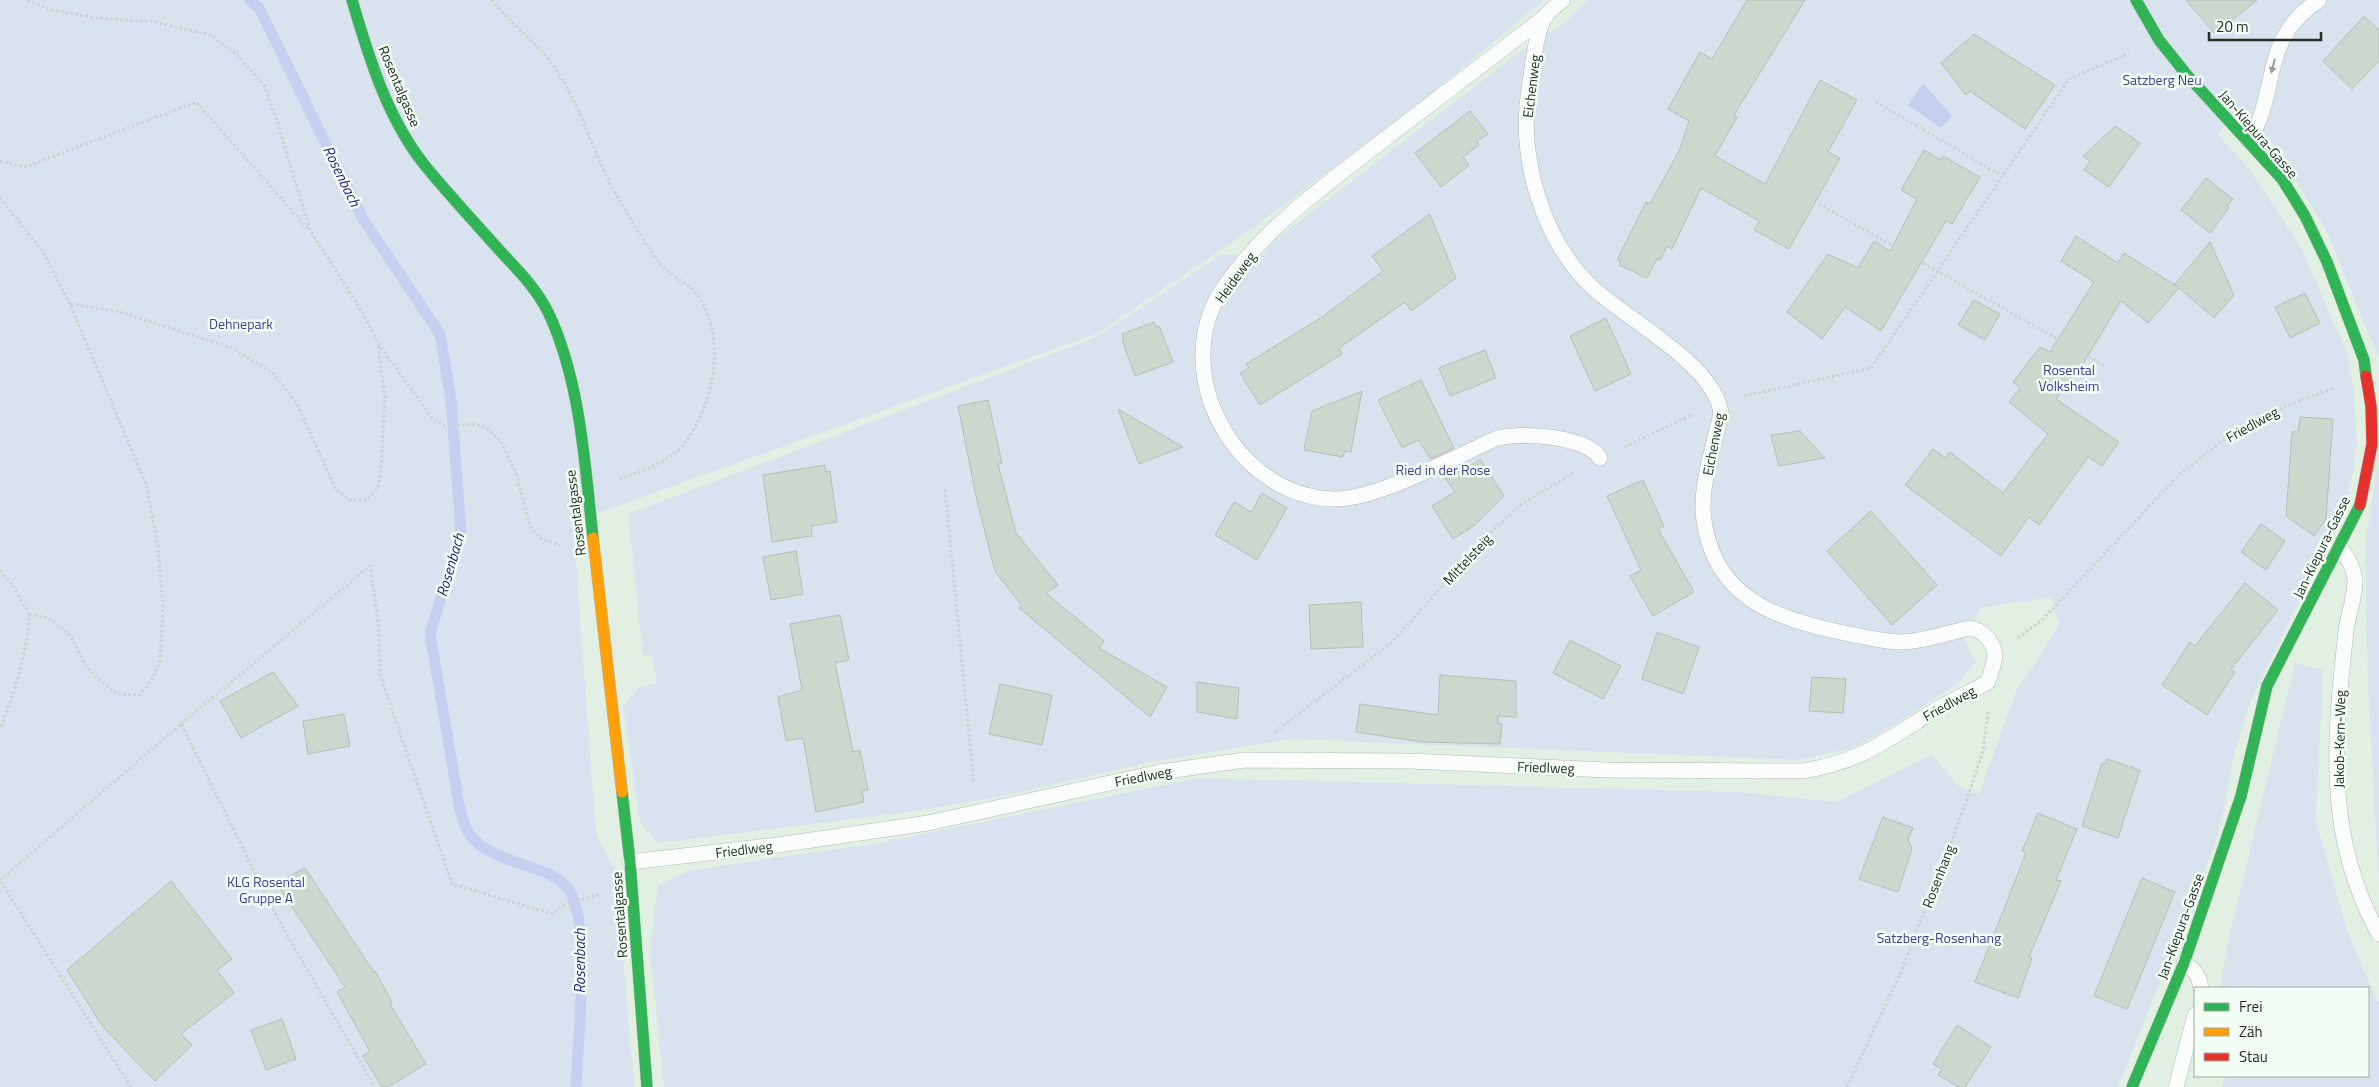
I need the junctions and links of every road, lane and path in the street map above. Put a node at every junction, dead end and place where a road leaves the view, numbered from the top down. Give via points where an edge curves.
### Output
1 (28, 0) edge
2 (352, 0) edge
3 (492, 0) edge
4 (1564, 0) edge
5 (2136, 0) edge
6 (2320, 0) edge
7 (1546, 16) junction
8 (2159, 40) junction
9 (1876, 102) dead end
10 (2249, 141) junction
11 (0, 161) edge
12 (2002, 177) junction
13 (0, 198) edge
14 (1819, 204) dead end
15 (310, 230) junction
16 (1938, 271) junction
17 (70, 304) junction
18 (378, 343) junction
19 (2105, 366) dead end
20 (2330, 390) dead end
21 (1719, 401) junction
22 (1600, 458) junction
23 (588, 489) junction
24 (945, 490) dead end
25 (2340, 548) junction
26 (596, 555) junction
27 (0, 571) edge
28 (30, 615) junction
29 (1995, 655) junction
30 (1989, 703) dead end
31 (181, 724) junction
32 (0, 729) edge
33 (1246, 760) junction
34 (974, 787) dead end
35 (630, 862) junction
36 (607, 891) dead end
37 (2378, 931) edge
38 (2184, 963) junction
39 (2201, 987) edge
40 (2194, 1019) edge
41 (131, 1087) edge
42 (375, 1087) edge
43 (647, 1087) edge
44 (1847, 1087) edge
45 (2132, 1087) edge
46 (2176, 1087) edge

1 - 15 path via 52,10 96,18 155,22 210,35 236,52 264,85
2 - 23 street, Rosentalgasse via 368,54 402,132 426,167 534,288 553,322 578,415
3 - 23 path via 563,79 607,177 638,232 668,272 696,292 710,318 715,346 711,382 701,417 682,446 635,474
4 - 7 lane
5 - 8 street, Jan-Kiepura-Gasse
6 -> 10 lane via 2298,16 2282,39 2263,114
7 - 21 lane, Eichenweg via 1535,50 1526,117 1531,166 1551,230 1568,260 1593,288 1694,367
7 - 22 lane, Heideweg via 1273,227 1213,307 1204,336 1205,376 1214,414 1241,454 1257,471 1283,487 1313,496 1345,499 1377,491 1512,435 1537,435 1584,445
8 - 10 street, Jan-Kiepura-Gasse
8 - 12 path, Mittelsteig via 2069,79
9 - 12 path
10 - 25 street, Jan-Kiepura-Gasse via 2282,179 2305,216 2327,262 2364,360 2371,406 2372,444 2360,507
11 - 15 path via 25,167 196,102
12 - 16 path, Mittelsteig
13 - 17 path via 43,252
14 - 16 path
15 - 18 path
16 - 19 path
16 - 21 path, Mittelsteig via 1872,368
17 - 18 path via 120,312 232,348 273,373 297,404 335,488 349,500 366,500 378,488 385,398
17 - 28 path via 146,484 158,546 163,608 160,662 151,682 138,695 118,694 86,666 71,636 49,618
18 - 26 path via 432,419 446,428 474,424 487,428 501,442 516,473 530,526 540,538 580,554
20 - 29 path, Friedlweg via 2283,407 2221,442 2179,475 2042,620
21 - 22 path, Mittelsteig
21 - 29 lane, Eichenweg via 1721,413 1703,495 1704,521 1713,556 1739,592 1788,619 1884,640 1901,642 1976,629 1990,641
22 - 33 path, Mittelsteig via 1523,503 1494,530 1391,643 1272,734
23 - 26 street, Rosentalgasse
24 - 34 path
25 - 37 lane, Jakob-Kern-Weg via 2348,558 2355,580 2340,682 2336,734 2338,794 2344,839 2356,883
25 - 38 street, Jan-Kiepura-Gasse via 2267,686 2241,796
26 - 35 street, Rosentalgasse
27 - 28 path
28 - 32 path via 27,644 14,695
29 - 33 lane, Friedlweg via 1988,682 1924,716 1894,738 1859,757 1802,771 1607,770 1410,761
30 - 44 path, Rosenhang via 1983,751 1960,817 1901,972
31 - 36 path via 370,566 378,621 380,675 452,884 553,914 563,906
31 - 41 path via 0,880
31 - 42 path via 278,920
33 - 35 lane, Friedlweg via 1160,772 928,823
35 - 43 street, Rosentalgasse
38 - 39 lane via 2200,977
38 - 45 street, Jan-Kiepura-Gasse
40 - 46 lane

